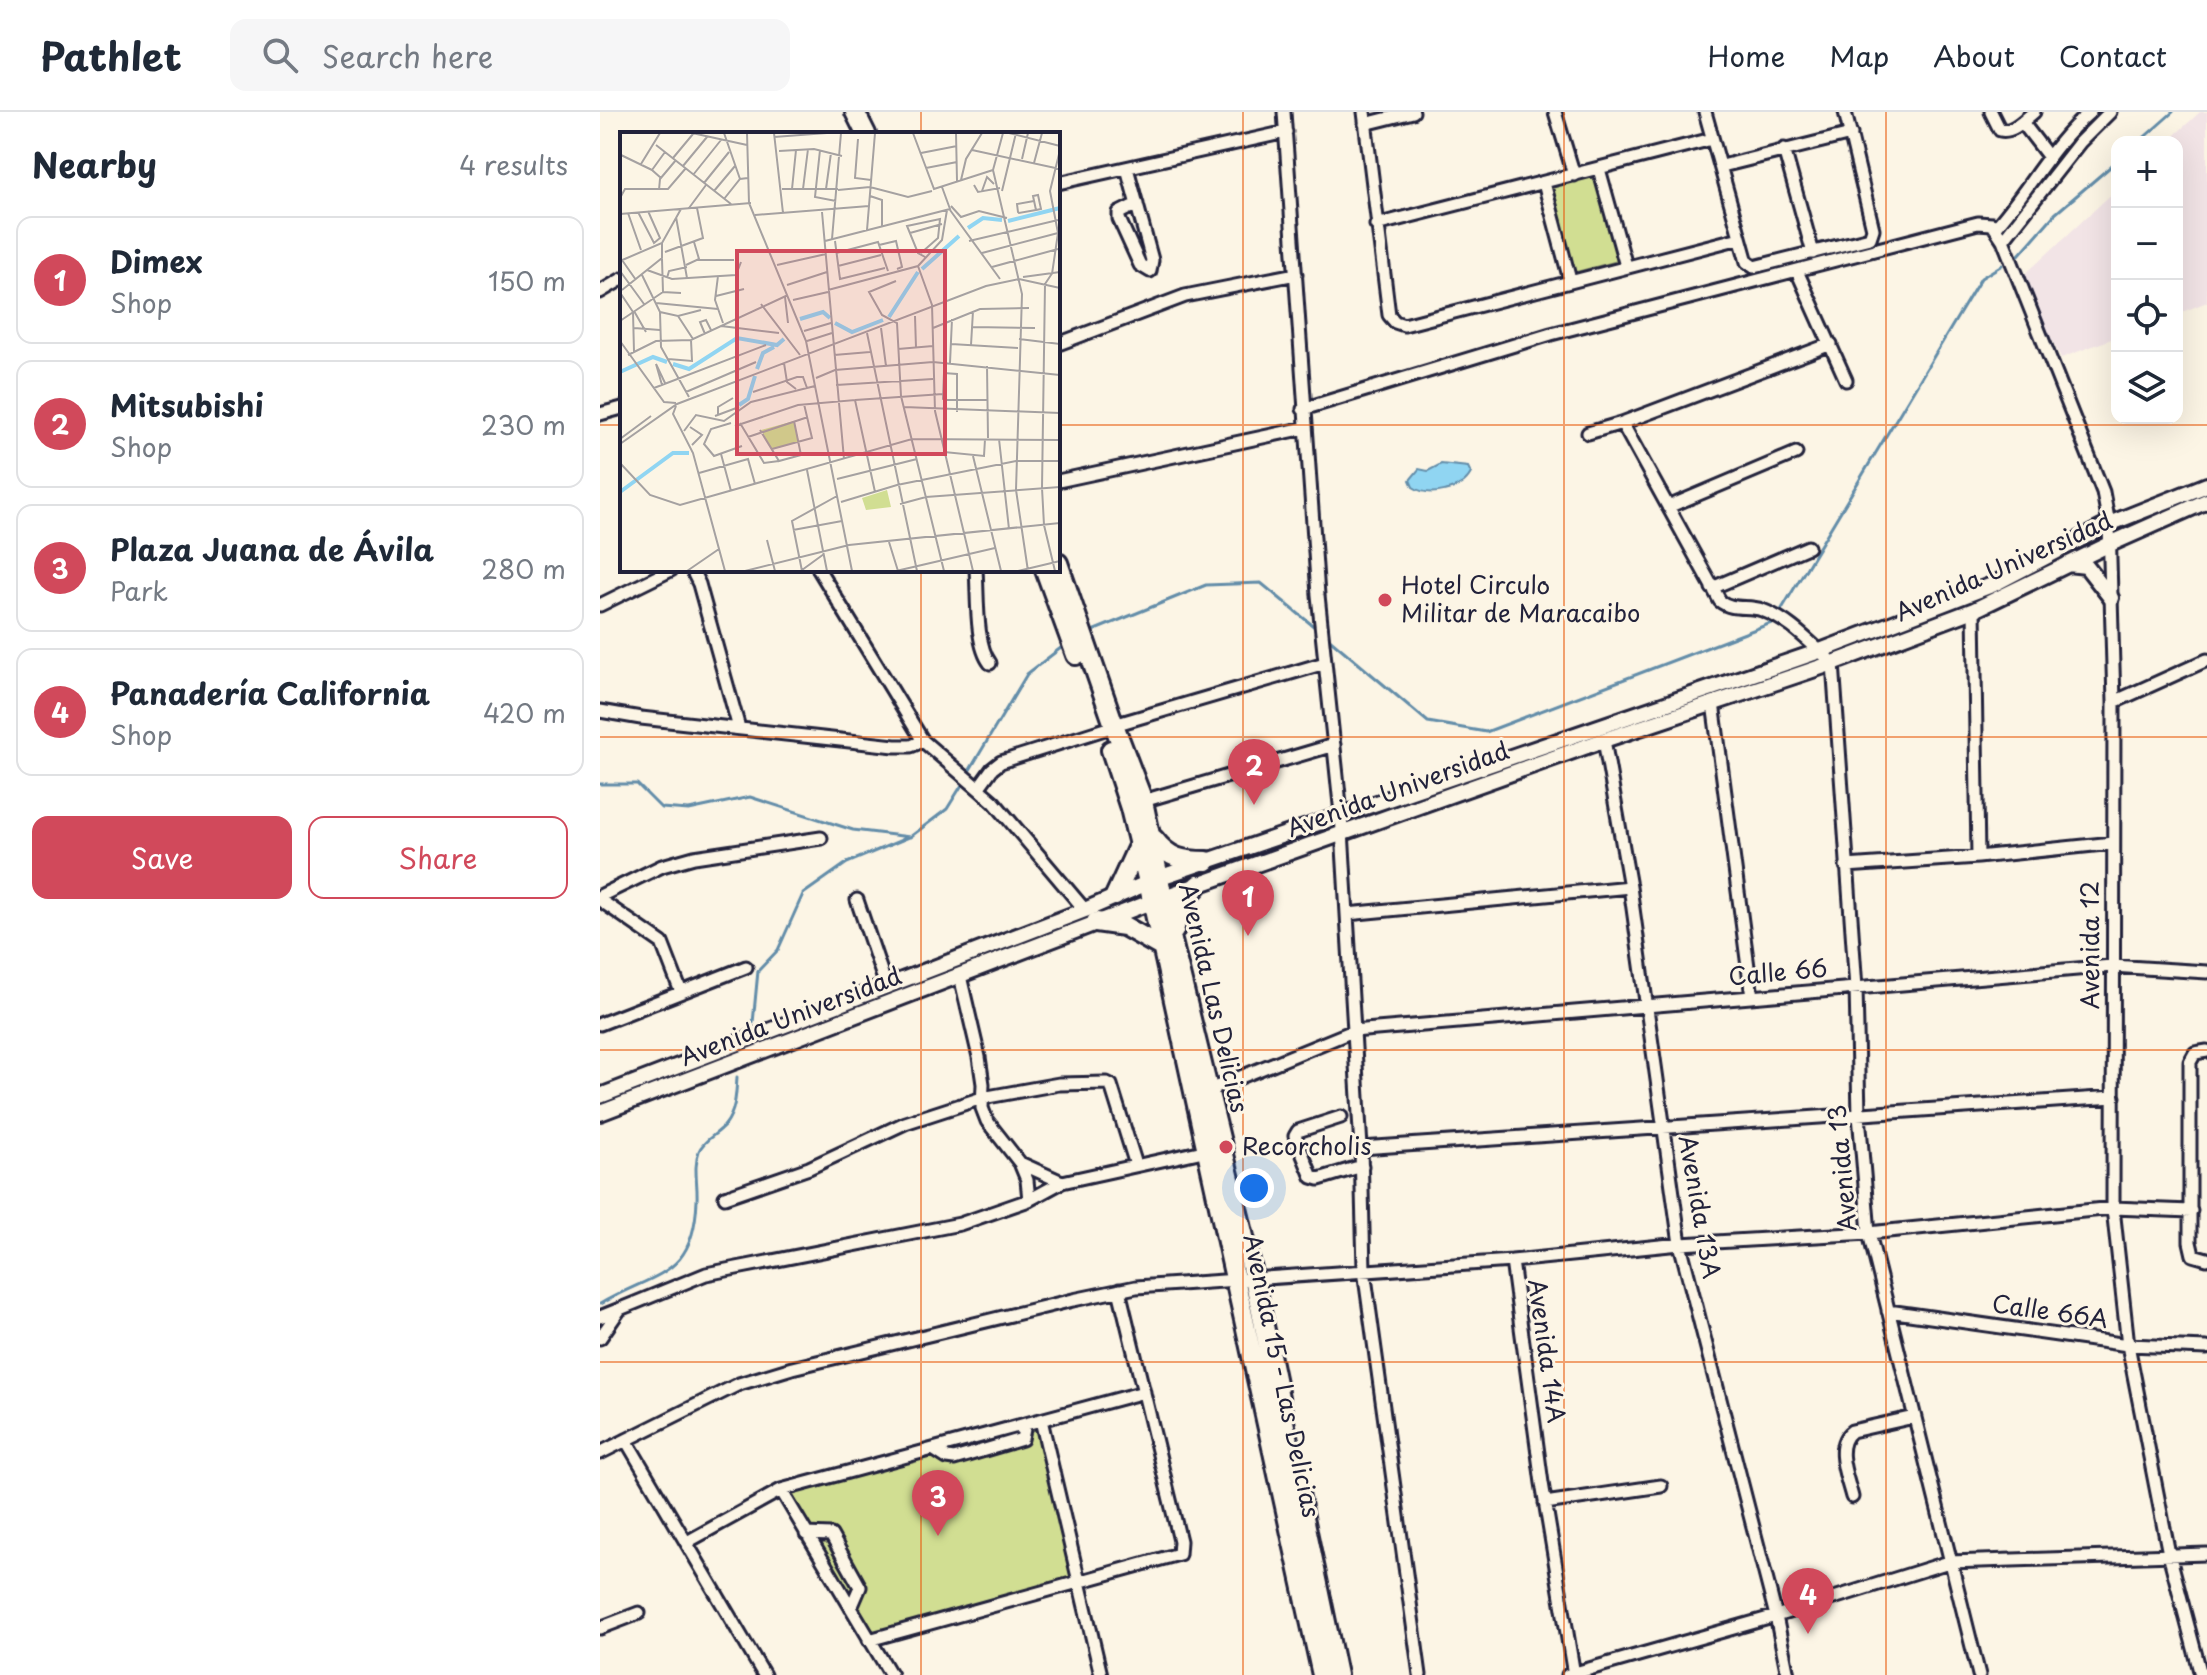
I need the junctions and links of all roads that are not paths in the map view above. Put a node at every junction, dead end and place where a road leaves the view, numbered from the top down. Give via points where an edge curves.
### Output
1 (855, 112) edge
2 (867, 112) edge
3 (1284, 112) edge
4 (1413, 112) edge
5 (1555, 112) edge
6 (1705, 112) edge
7 (1845, 112) edge
8 (1991, 112) edge
9 (2034, 112) edge
10 (2090, 112) edge
11 (2110, 112) edge
12 (1364, 118) edge
13 (2022, 122) junction
14 (865, 132) edge
15 (876, 132) edge
16 (1286, 132) junction
17 (1851, 134) junction
18 (1712, 139) junction
19 (1784, 149) junction
20 (2048, 156) junction
21 (1722, 166) junction
22 (1127, 168) junction
23 (1599, 169) junction
24 (1574, 175) junction
25 (1060, 183) edge
26 (1544, 183) junction
27 (1137, 204) junction
28 (1376, 225) junction
29 (1995, 228) junction
30 (1740, 238) junction
31 (2003, 240) junction
32 (1813, 253) junction
33 (1626, 266) junction
34 (1797, 271) junction
35 (1296, 274) junction
36 (620, 280) edge
37 (1570, 280) junction
38 (600, 292) edge
39 (1060, 343) edge
40 (1831, 344) junction
41 (1846, 380) dead end
42 (620, 409) edge
43 (1303, 409) junction
44 (600, 414) edge
45 (1622, 423) junction
46 (1305, 428) junction
47 (1588, 433) dead end
48 (1796, 453) dead end
49 (1060, 481) edge
50 (2207, 485) edge
51 (2207, 501) edge
52 (1668, 507) junction
53 (2109, 524) junction
54 (2110, 544) junction
55 (1808, 547) dead end
56 (2067, 564) junction
57 (667, 572) edge
58 (693, 572) edge
59 (820, 572) edge
60 (976, 572) edge
61 (1046, 572) edge
62 (1060, 572) edge
63 (1712, 588) junction
64 (2111, 598) junction
65 (600, 605) edge
66 (1974, 610) junction
67 (1070, 623) junction
68 (1820, 651) junction
69 (2207, 660) edge
70 (1325, 661) junction
71 (990, 663) dead end
72 (1833, 663) junction
73 (2114, 702) junction
74 (1713, 703) junction
75 (600, 711) edge
76 (1109, 727) junction
77 (739, 728) junction
78 (1604, 740) junction
79 (923, 741) junction
80 (1334, 745) junction
81 (976, 784) junction
82 (1143, 801) junction
83 (1341, 814) junction
84 (1341, 833) junction
85 (821, 838) dead end
86 (1145, 840) junction
87 (2113, 843) junction
88 (1978, 857) junction
89 (1207, 861) junction
90 (1846, 866) junction
91 (1154, 880) junction
92 (1198, 885) junction
93 (1630, 887) junction
94 (1115, 896) junction
95 (600, 898) edge
96 (1158, 899) junction
97 (857, 900) dead end
98 (1347, 914) junction
99 (1090, 916) junction
100 (1167, 944) junction
101 (2112, 966) junction
102 (746, 967) dead end
103 (2207, 972) edge
104 (960, 976) junction
105 (886, 986) junction
106 (1856, 988) junction
107 (681, 992) junction
108 (1752, 997) junction
109 (1645, 1006) junction
110 (600, 1024) edge
111 (1353, 1031) junction
112 (2207, 1051) edge
113 (1209, 1090) junction
114 (2114, 1097) junction
115 (982, 1098) junction
116 (601, 1105) edge
117 (1859, 1115) junction
118 (1341, 1117) dead end
119 (1663, 1128) junction
120 (1361, 1148) junction
121 (1208, 1150) junction
122 (1020, 1163) junction
123 (1136, 1165) junction
124 (1362, 1166) junction
125 (1062, 1182) junction
126 (725, 1197) dead end
127 (1029, 1200) junction
128 (2113, 1208) junction
129 (2191, 1211) junction
130 (1869, 1233) junction
131 (1680, 1244) junction
132 (2207, 1259) edge
133 (1512, 1261) junction
134 (1364, 1270) junction
135 (1254, 1278) junction
136 (1234, 1279) junction
137 (1119, 1290) junction
138 (620, 1309) junction
139 (1888, 1311) junction
140 (600, 1317) edge
141 (600, 1338) edge
142 (2128, 1345) junction
143 (2207, 1348) edge
144 (1144, 1392) junction
145 (1914, 1417) junction
146 (1041, 1420) junction
147 (626, 1440) junction
148 (600, 1453) edge
149 (1661, 1486) dead end
150 (781, 1490) junction
151 (1852, 1497) dead end
152 (1545, 1503) junction
153 (806, 1534) junction
154 (687, 1542) junction
155 (2169, 1554) junction
156 (2207, 1554) edge
157 (1949, 1562) junction
158 (1079, 1583) junction
159 (851, 1608) junction
160 (639, 1613) dead end
161 (1776, 1616) junction
162 (600, 1628) edge
163 (869, 1640) junction
164 (2202, 1662) edge
165 (1572, 1674) edge
166 (764, 1675) edge
167 (891, 1675) edge
168 (1101, 1675) edge
169 (1322, 1675) edge
170 (1337, 1675) edge
171 (1420, 1675) edge
172 (1788, 1675) edge
173 (1979, 1675) edge
174 (2201, 1675) edge

1 - 14 main road
2 - 15 main road
3 - 16 street
4 - 12 street
5 - 24 street
6 - 18 street
7 - 17 street
8 - 13 street via 2000,130 2009,131
9 - 13 street
10 - 20 street
11 - 31 street
12 - 28 street
13 - 20 street
16 - 22 street
16 - 35 street
17 - 19 street
17 - 32 street via 1873,229 1870,238
18 - 21 street
18 - 23 street
19 - 21 street
19 - 32 street
20 - 29 street
21 - 30 street
22 - 25 street
22 - 27 street
23 - 24 street
23 - 33 street
24 - 26 street
26 - 28 street
26 - 37 street
27 - 27 street via 1152,260 1150,271 1140,265 1119,219 1121,211
28 - 37 street via 1389,315 1404,325
29 - 31 street, Avenida 12
29 - 34 street via 1978,223
30 - 32 street via 1747,262 1754,267
30 - 33 street
31 - 53 street, Avenida 12 via 2103,492
33 - 37 street
34 - 40 street
34 - 43 street via 1551,334
35 - 39 street via 1185,296
35 - 43 street
36 - 38 street
40 - 41 street
40 - 45 street
42 - 44 street
43 - 46 street
45 - 47 street
45 - 52 street
46 - 49 street
46 - 70 street
48 - 52 street
50 - 53 street, Avenida Universidad
51 - 54 street, Avenida Universidad
52 - 63 street
53 - 54 street, Avenida 12
53 - 68 street, Avenida Universidad via 1992,585
54 - 56 street, Avenida Universidad
54 - 64 street, Avenida 12
55 - 63 street
56 - 64 street via 2086,566
56 - 66 street, Avenida Universidad
57 - 65 street
58 - 77 street
59 - 79 street
60 - 71 street via 984,656
61 - 67 main road
62 - 67 main road
63 - 68 street via 1727,607 1763,611
64 - 73 street, Avenida 12
66 - 72 street, Avenida Universidad
66 - 88 street
67 - 76 main road, Avenida Las Delicias
68 - 72 street
68 - 83 street, Avenida Universidad
69 - 73 street
70 - 76 street
70 - 80 street
72 - 74 street, Avenida Universidad
72 - 90 street, Avenida 13
73 - 87 street, Avenida 12
74 - 78 street, Avenida Universidad
74 - 108 street
75 - 77 street
76 - 81 street via 1001,762
76 - 82 main road, Avenida Las Delicias
76 - 86 main road
77 - 79 street via 895,746
78 - 84 street, Avenida Universidad
78 - 93 street, Avenida 13A
79 - 81 street
80 - 82 street
80 - 83 street
81 - 99 street
82 - 86 main road, Avenida Las Delicias
83 - 84 street
83 - 89 street, Avenida Universidad
84 - 92 street, Avenida Universidad
84 - 98 street
85 - 95 street via 694,857 662,866
86 - 89 main road via 1182,861
86 - 91 main road, Avenida Las Delicias
86 - 94 main road
87 - 88 street
87 - 101 street, Avenida 12
88 - 90 street
89 - 91 street, Avenida Universidad
90 - 106 street, Avenida 13
91 - 94 street, Avenida Universidad
91 - 96 main road, Avenida Las Delicias
92 - 96 street, Avenida Universidad
92 - 100 main road via 1181,904
93 - 98 street
93 - 109 street, Avenida 13A
94 - 99 street, Avenida Universidad
95 - 107 street via 662,943
96 - 99 street, Avenida Universidad
96 - 100 main road, Avenida Las Delicias
97 - 105 street
98 - 111 street
99 - 100 main road
99 - 104 street, Avenida Universidad
99 - 105 street, Avenida Universidad
100 - 113 main road, Avenida Las Delicias
100 - 121 main road, Avenida 15 - Las Delicias
101 - 103 street, Calle 66
101 - 106 street, Calle 66
101 - 114 street, Avenida 12
102 - 107 street
104 - 115 street via 979,1057
104 - 116 street, Avenida Universidad
105 - 116 street, Avenida Universidad
106 - 108 street, Calle 66
106 - 117 street, Avenida 13
107 - 110 street
108 - 109 street, Calle 66
109 - 111 street, Calle 66
109 - 119 street, Avenida 13A
111 - 113 street, Calle 66
111 - 120 street
112 - 129 street via 2195,1053 2190,1062
113 - 135 main road, Avenida Las Delicias
114 - 117 street
114 - 128 street, Avenida 12
115 - 122 street via 987,1121
115 - 123 street via 1059,1084 1107,1083
115 - 126 street via 905,1123 809,1168
117 - 119 street
117 - 130 street, Avenida 13
118 - 124 street via 1295,1136 1312,1177
119 - 120 street
119 - 131 street, Avenida 13A
120 - 124 street
121 - 123 street
121 - 136 main road, Avenida 15 - Las Delicias
122 - 125 street
122 - 127 street
123 - 125 street
124 - 134 street
125 - 127 street
127 - 138 street via 960,1224 706,1274
128 - 129 street
128 - 130 street
128 - 142 street, Avenida 12
129 - 132 street via 2193,1255
130 - 131 street
130 - 139 street, Avenida 13
131 - 133 street
131 - 161 street, Avenida 13A
133 - 134 street, Avenida 14A
133 - 152 street, Avenida 14A
134 - 135 street, Avenida 14A
134 - 171 street
135 - 136 street, Avenida 14A
135 - 170 main road, Avenida Las Delicias
136 - 137 street, Avenida 14A
136 - 169 main road, Avenida 15 - Las Delicias
137 - 144 street
137 - 147 street, Avenida 14A via 739,1384
138 - 140 street
138 - 141 street
139 - 142 street, Calle 66A
139 - 145 street, Avenida 13
142 - 143 street, Calle 66A
142 - 155 street, Avenida 12
144 - 146 street
144 - 158 street via 1179,1554
145 - 151 street via 1844,1437 1841,1447
145 - 157 street, Avenida 13
146 - 150 street
146 - 158 street
147 - 148 street, Avenida 14A
147 - 154 street
149 - 152 street
150 - 153 street
150 - 154 street
152 - 165 street, Avenida 14A
153 - 159 street
153 - 159 street via 835,1539 860,1587
154 - 166 street
155 - 156 street
155 - 157 street
155 - 164 street, Avenida 12
157 - 161 street
157 - 173 street, Avenida 13
158 - 163 street
158 - 168 street
159 - 163 street
160 - 162 street
161 - 165 street
161 - 172 street, Avenida 13A
163 - 167 street
164 - 174 street, Avenida 12

